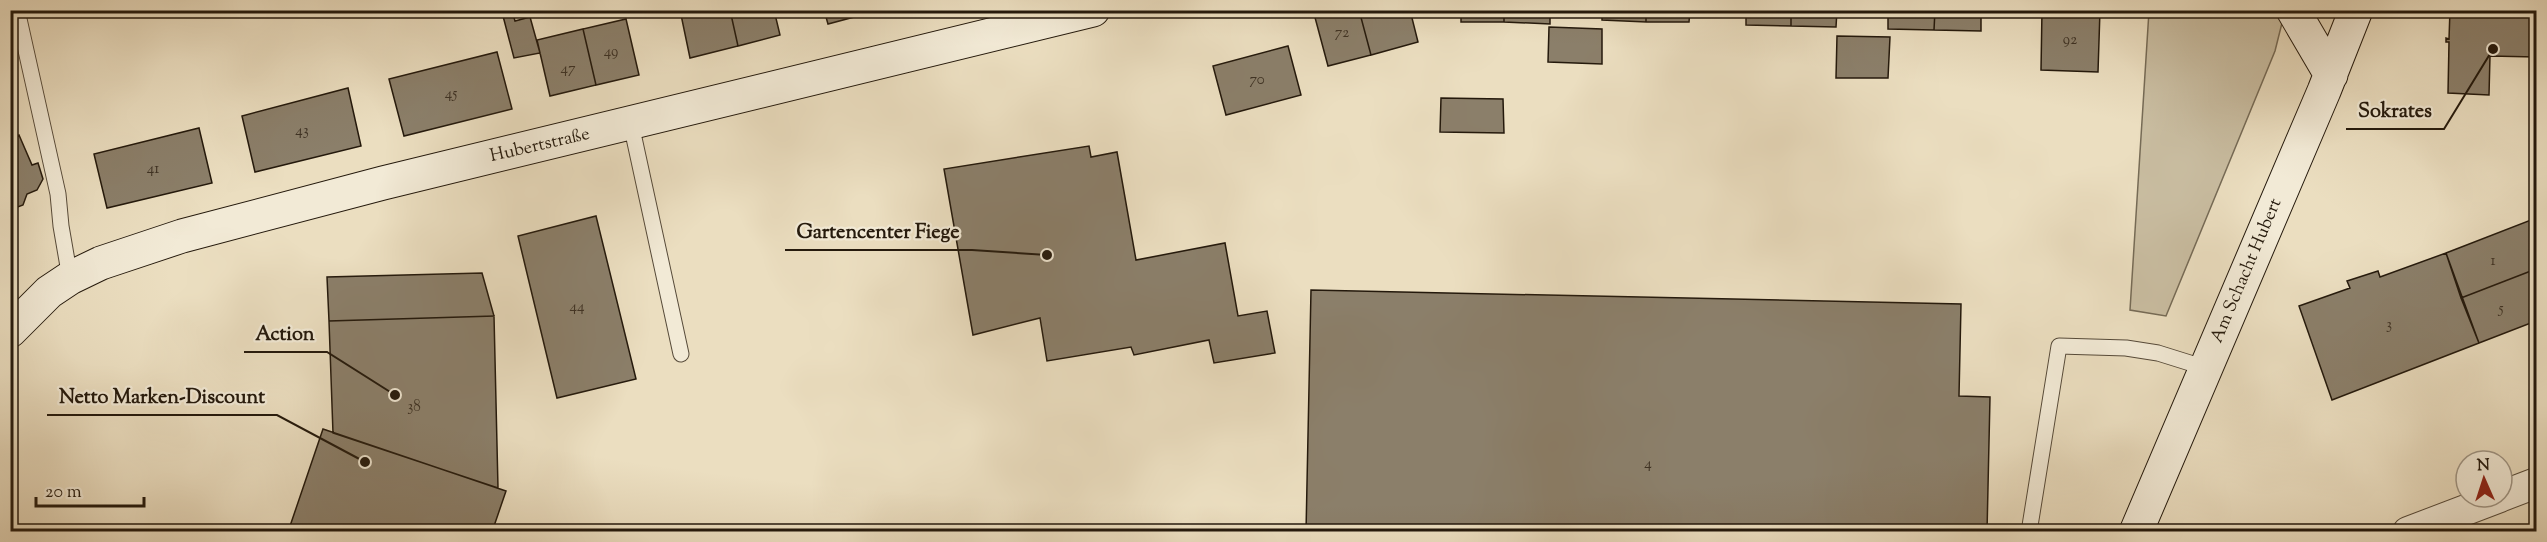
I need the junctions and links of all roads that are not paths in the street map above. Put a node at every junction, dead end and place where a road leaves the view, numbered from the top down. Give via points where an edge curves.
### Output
1 (17, 10) edge
2 (1093, 10) edge
3 (2293, 10) edge
4 (2356, 10) edge
5 (2331, 75) junction
6 (631, 124) junction
7 (70, 279) junction
8 (10, 332) edge
9 (681, 354) dead end
10 (2206, 368) junction
11 (2536, 483) edge
12 (2514, 491) edge
13 (2466, 509) edge
14 (2029, 531) edge
15 (2136, 531) edge
16 (2408, 531) edge

1 - 7 lane via 58,194
2 - 6 street, Hubertstraße
3 - 5 street
4 - 5 street, Am Schacht Hubert
5 - 10 street, Am Schacht Hubert
6 - 7 street, Hubertstraße via 182,236 101,263
6 - 9 lane
7 - 8 street, Hubertstraße via 49,292
10 - 14 lane via 2147,351 2059,346
10 - 15 street, Am Schacht Hubert
11 - 12 street
13 - 16 street

